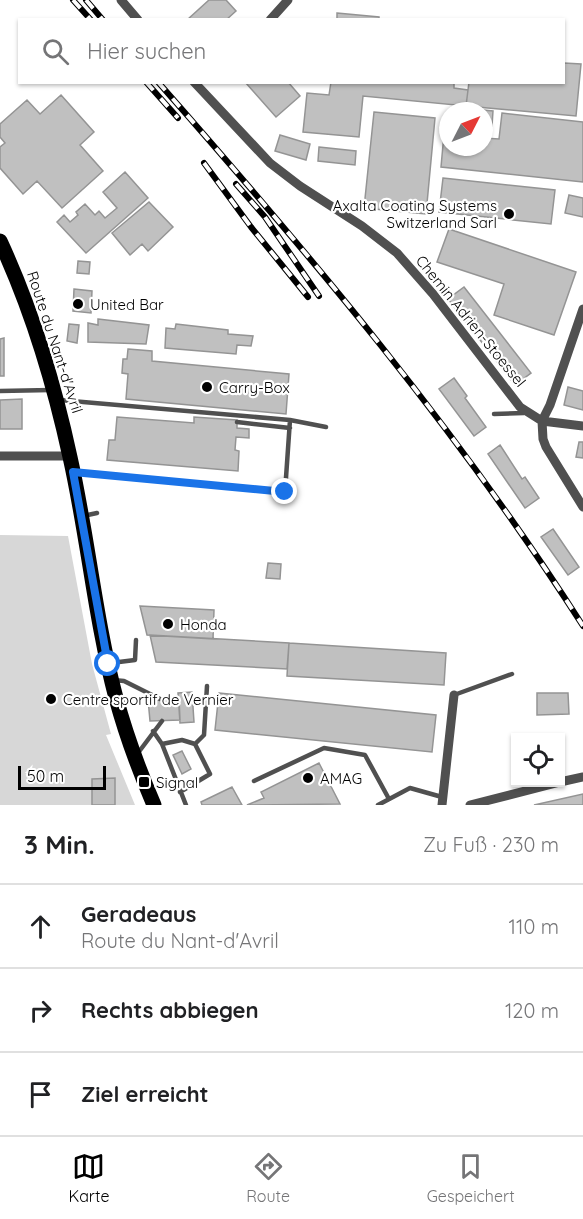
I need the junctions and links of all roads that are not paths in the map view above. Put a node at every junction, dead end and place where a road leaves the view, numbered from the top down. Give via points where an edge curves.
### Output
1 (121, 0) edge
2 (288, 0) edge
3 (136, 18) edge
4 (272, 18) edge
5 (197, 84) edge
6 (0, 241) edge
7 (583, 309) edge
8 (0, 390) edge
9 (56, 395) junction
10 (527, 412) junction
11 (494, 414) dead end
12 (290, 420) junction
13 (542, 421) junction
14 (237, 422) dead end
15 (583, 426) edge
16 (326, 427) dead end
17 (290, 428) junction
18 (0, 456) edge
19 (70, 456) junction
20 (73, 472) junction
21 (583, 507) edge
22 (97, 513) dead end
23 (81, 516) junction
24 (136, 640) dead end
25 (108, 664) junction
26 (512, 674) dead end
27 (112, 680) junction
28 (207, 686) dead end
29 (454, 695) joint
30 (160, 699) dead end
31 (162, 721) dead end
32 (153, 731) junction
33 (162, 744) junction
34 (195, 744) junction
35 (135, 757) junction
36 (583, 777) edge
37 (254, 781) dead end
38 (565, 781) edge
39 (540, 787) edge
40 (180, 792) junction
41 (389, 799) junction
42 (442, 801) edge
43 (154, 805) edge
44 (186, 805) edge
45 (378, 805) edge
46 (470, 805) edge

1 - 3 street
2 - 4 street
5 - 10 street, Chemin Adrien-Stoessel via 270,164 397,253
6 - 9 main road, Route du Nant-d'Avril via 20,287
7 - 13 street
8 - 9 lane
9 - 12 lane
9 - 19 main road, Route du Nant-d'Avril
10 - 11 lane
10 - 13 street, Chemin Adrien-Stoessel
12 - 16 lane
12 - 17 lane
13 - 15 street
13 - 21 street via 546,447
14 - 17 lane
17 - 20 lane via 285,492
18 - 19 street
19 - 20 main road, Route du Nant-d'Avril
20 - 23 main road, Route du Nant-d'Avril
22 - 23 lane
23 - 25 main road, Route du Nant-d'Avril
24 - 25 lane via 135,660
25 - 27 main road, Route du Nant-d'Avril
26 - 29 lane
27 - 30 lane via 124,681
27 - 35 main road, Route du Nant-d'Avril
28 - 34 lane via 204,735
29 - 42 street
31 - 32 lane
32 - 33 lane
32 - 35 lane
33 - 34 lane via 182,740
33 - 40 lane
34 - 40 lane via 210,774
35 - 43 main road, Route du Nant-d'Avril
36 - 38 street
37 - 41 lane via 324,748 365,755
39 - 46 street
40 - 44 lane
41 - 42 lane via 410,788
41 - 45 lane

